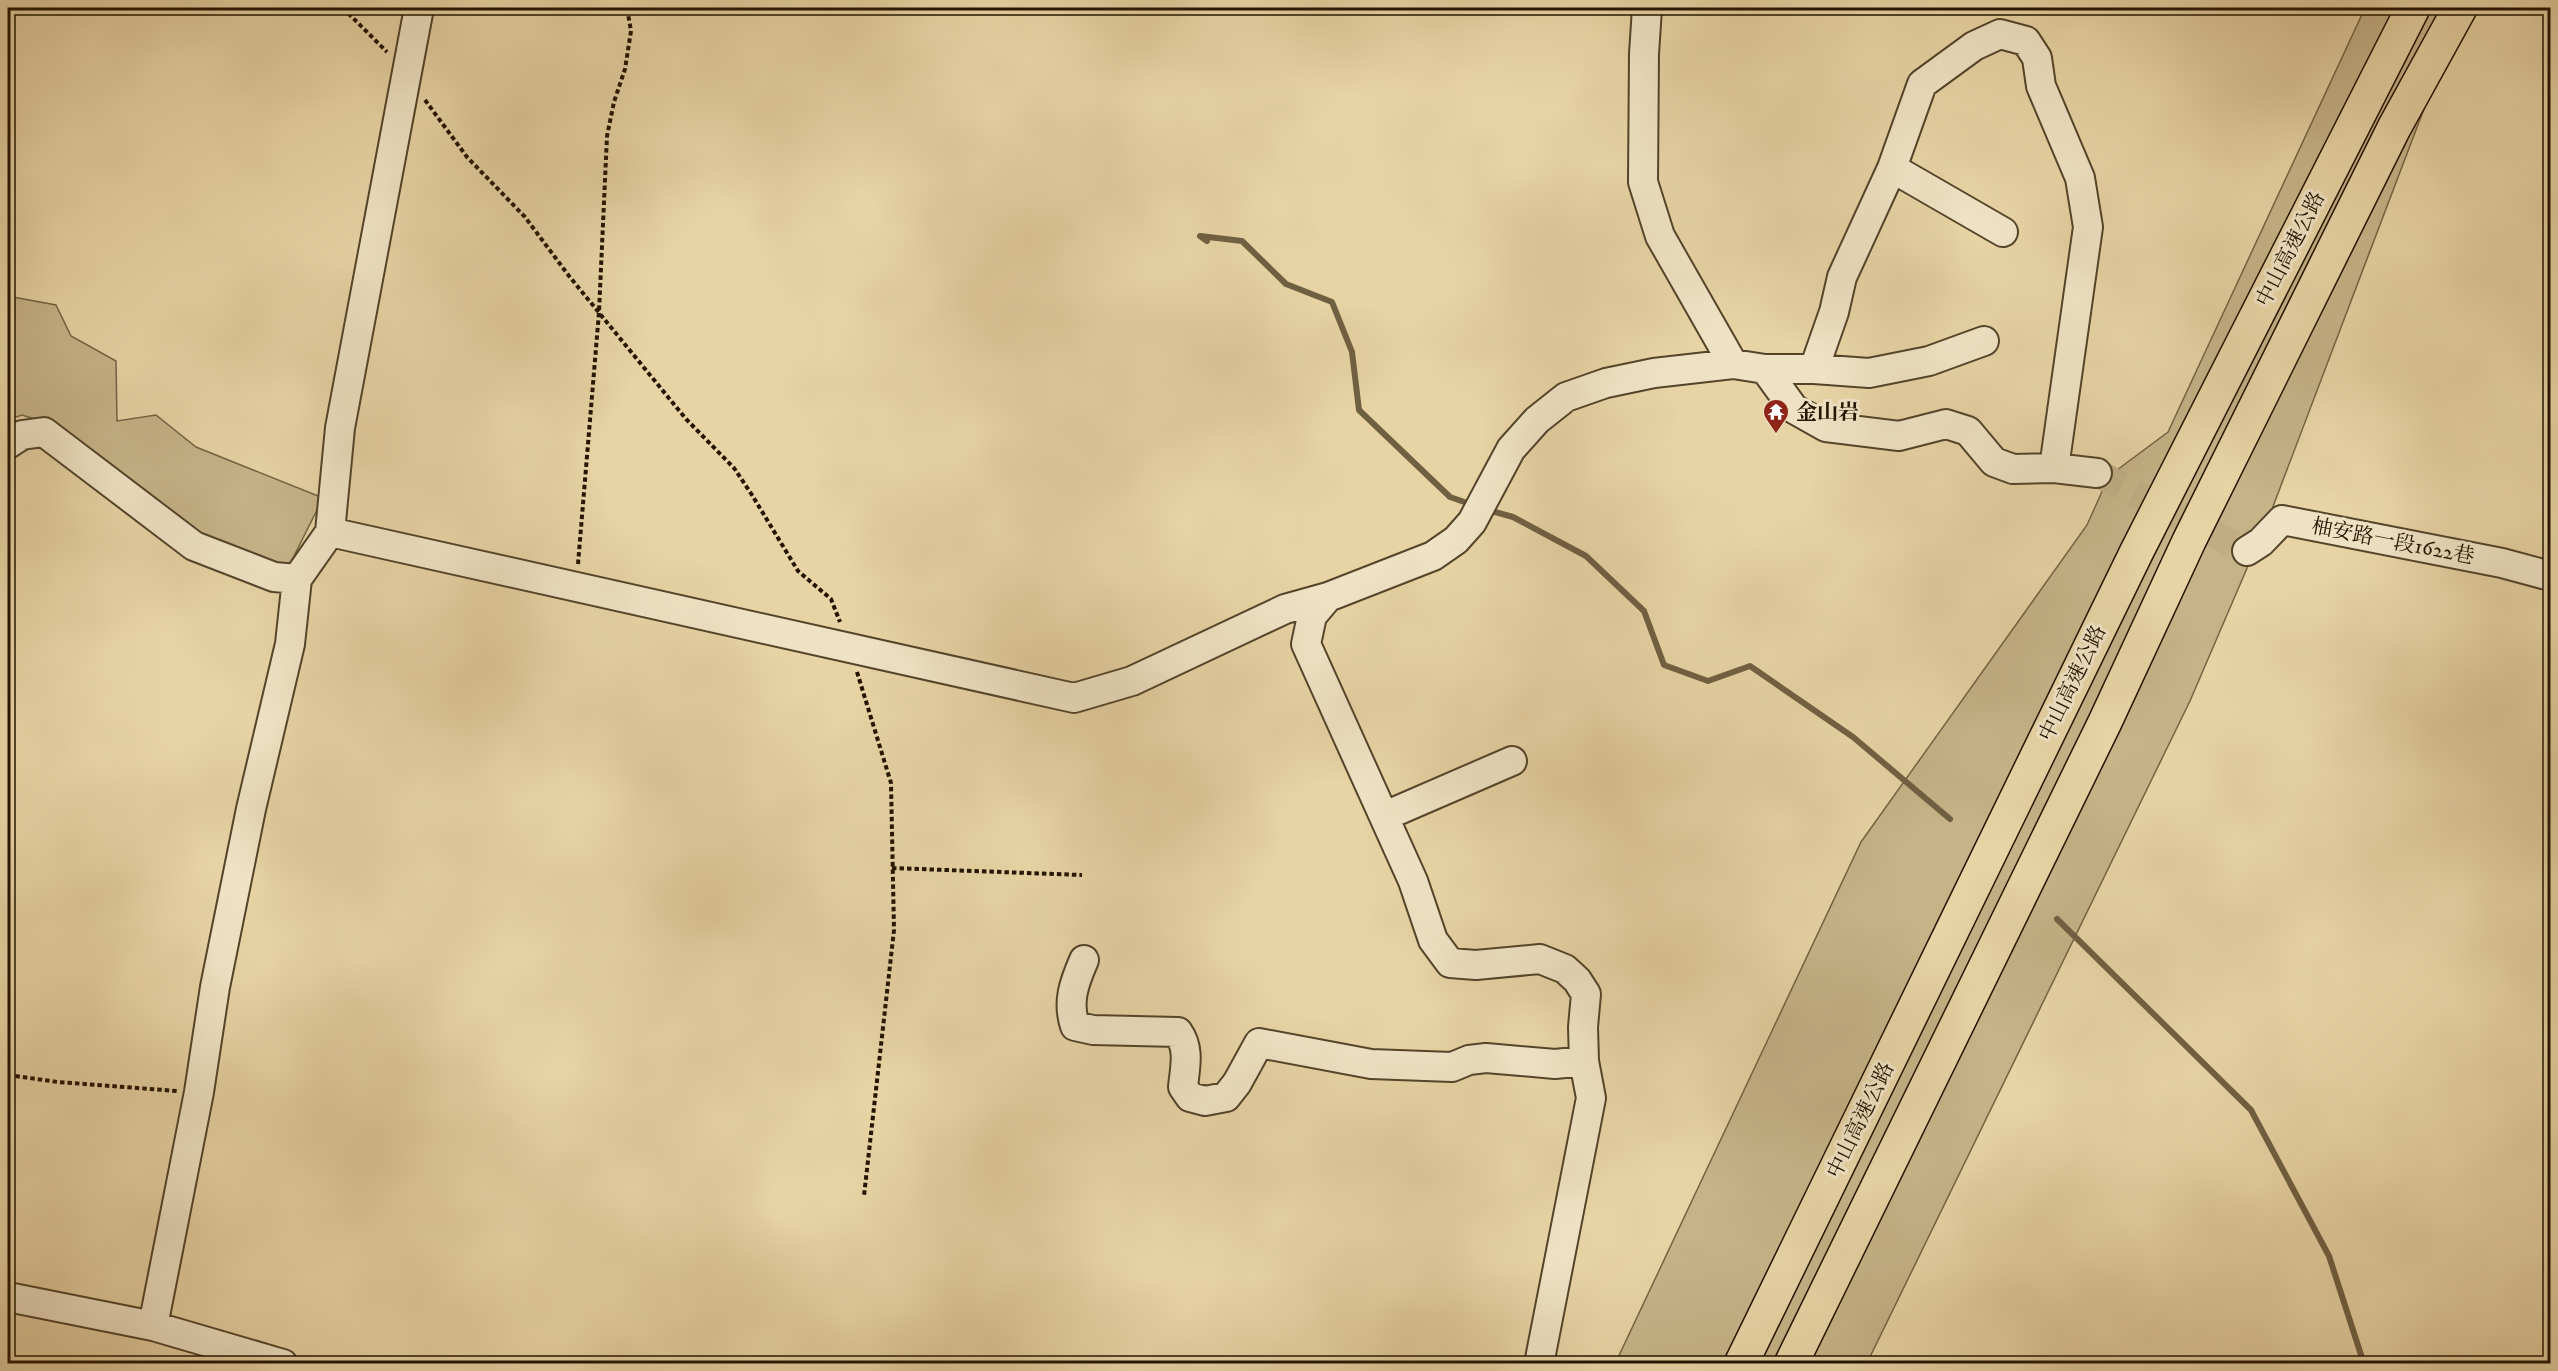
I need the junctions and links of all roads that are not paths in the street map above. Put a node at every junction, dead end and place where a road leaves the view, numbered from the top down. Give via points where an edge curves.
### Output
1 (419, 8) edge
2 (1647, 8) edge
3 (2413, 8) edge
4 (2460, 8) edge
5 (1892, 168) junction
6 (2003, 232) dead end
7 (1984, 341) dead end
8 (1733, 364) junction
9 (1766, 369) junction
10 (1814, 369) junction
11 (8, 444) edge
12 (2054, 468) junction
13 (2097, 473) tunnel mouth
14 (330, 532) junction
15 (2247, 551) dead end
16 (2550, 576) edge
17 (297, 579) junction
18 (1328, 597) junction
19 (1512, 761) dead end
20 (1385, 816) junction
21 (1084, 960) dead end
22 (1584, 1060) junction
23 (8, 1297) edge
24 (153, 1326) junction
25 (283, 1364) edge
26 (1539, 1364) edge
27 (1741, 1364) edge
28 (1791, 1364) edge

1 - 14 lane via 340,428
2 - 8 lane via 1643,182 1660,236
3 - 27 highway, 中山高速公路 via 2137,551
4 - 28 highway, 中山高速公路 via 2389,139 2188,541 2105,722
5 - 6 lane
5 - 10 lane via 1842,277
5 - 12 lane via 1922,84 1974,46 2000,34 2026,41 2037,58 2041,86 2080,178 2088,227
7 - 10 lane via 1929,361 1869,373
8 - 9 lane
8 - 18 lane via 1654,373 1566,397 1510,449 1472,522 1456,540 1433,556
9 - 10 lane
9 - 12 lane via 1794,409 1826,427 1899,436 1946,424 1968,431 1994,462 2013,469
11 - 17 lane via 22,435 44,432 195,546 274,577
12 - 13 lane
14 - 17 lane
14 - 18 lane via 1074,698 1132,681 1285,609
15 - 16 lane, 柚安路一段1622巷 via 2282,520 2502,562
17 - 24 lane via 290,644 224,942
18 - 20 lane via 1312,616 1306,644
19 - 20 lane
20 - 22 lane via 1433,940 1450,963 1476,965 1540,959 1565,969 1577,980 1586,994
21 - 22 lane via 1073,985 1070,1011 1075,1026 1178,1032 1186,1051 1183,1087 1190,1097 1205,1101 1226,1097 1259,1043 1371,1064 1452,1066 1486,1058 1555,1064
22 - 26 lane via 1591,1098
23 - 24 lane
24 - 25 lane

